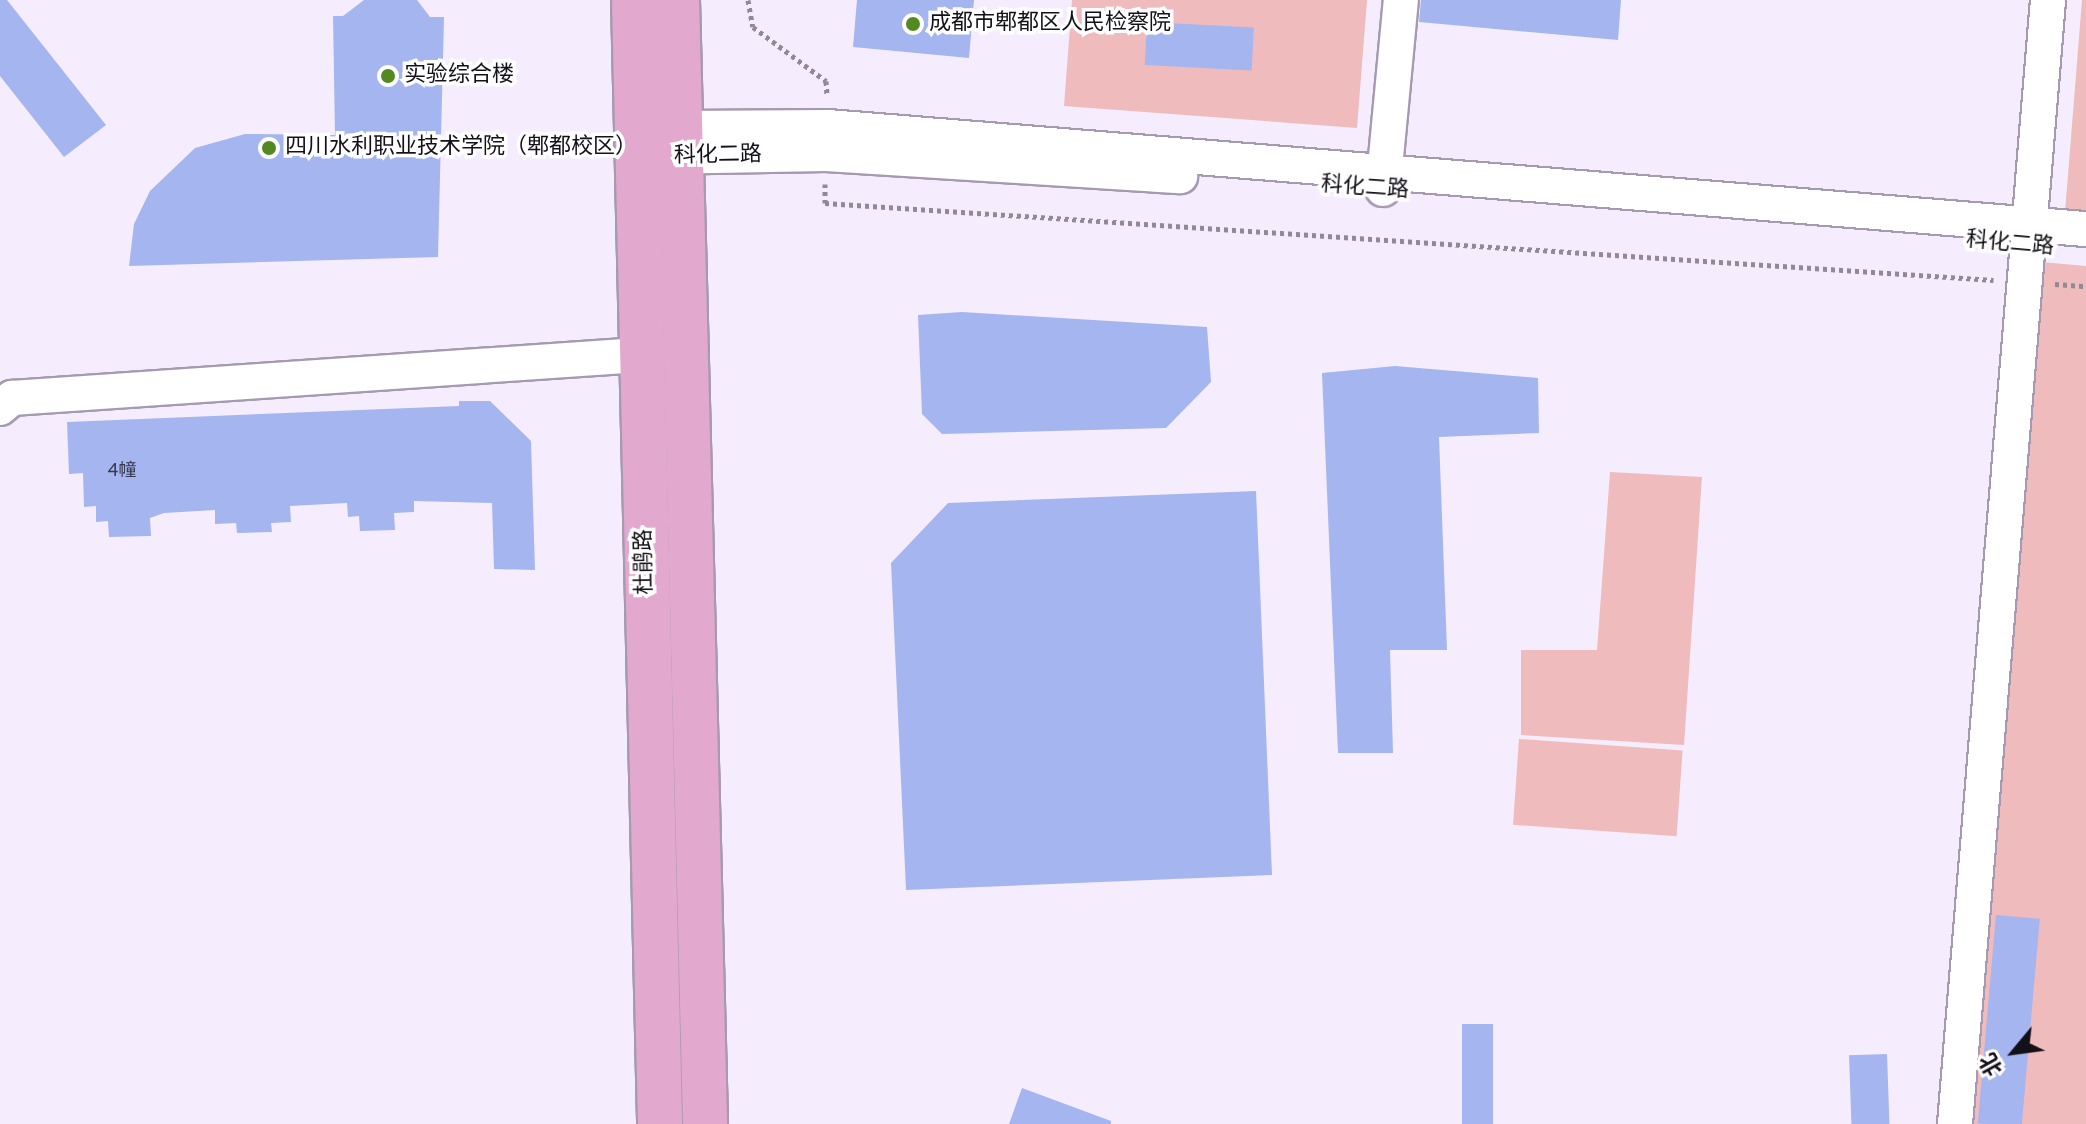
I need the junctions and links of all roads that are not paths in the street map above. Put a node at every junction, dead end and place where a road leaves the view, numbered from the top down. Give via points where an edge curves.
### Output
1 (634, 0) edge
2 (677, 0) edge
3 (1401, 0) edge
4 (2048, 0) edge
5 (669, 147) junction
6 (1385, 178) junction
7 (2086, 229) edge
8 (2030, 235) junction
9 (2086, 251) edge
10 (640, 355) junction
11 (0, 408) edge
12 (660, 1124) edge
13 (705, 1124) edge
14 (1955, 1124) edge

1 - 5 main road, 杜鹃路
2 - 5 main road, 杜鹃路
3 - 6 street
4 - 8 street
5 - 6 street, 科化二路 via 827,141
5 - 10 main road, 杜鹃路
5 - 13 main road, 杜鹃路
6 - 8 street, 科化二路
7 - 8 street
8 - 9 street, 科化二路
8 - 14 street
10 - 11 street via 12,398
10 - 12 main road, 杜鹃路

